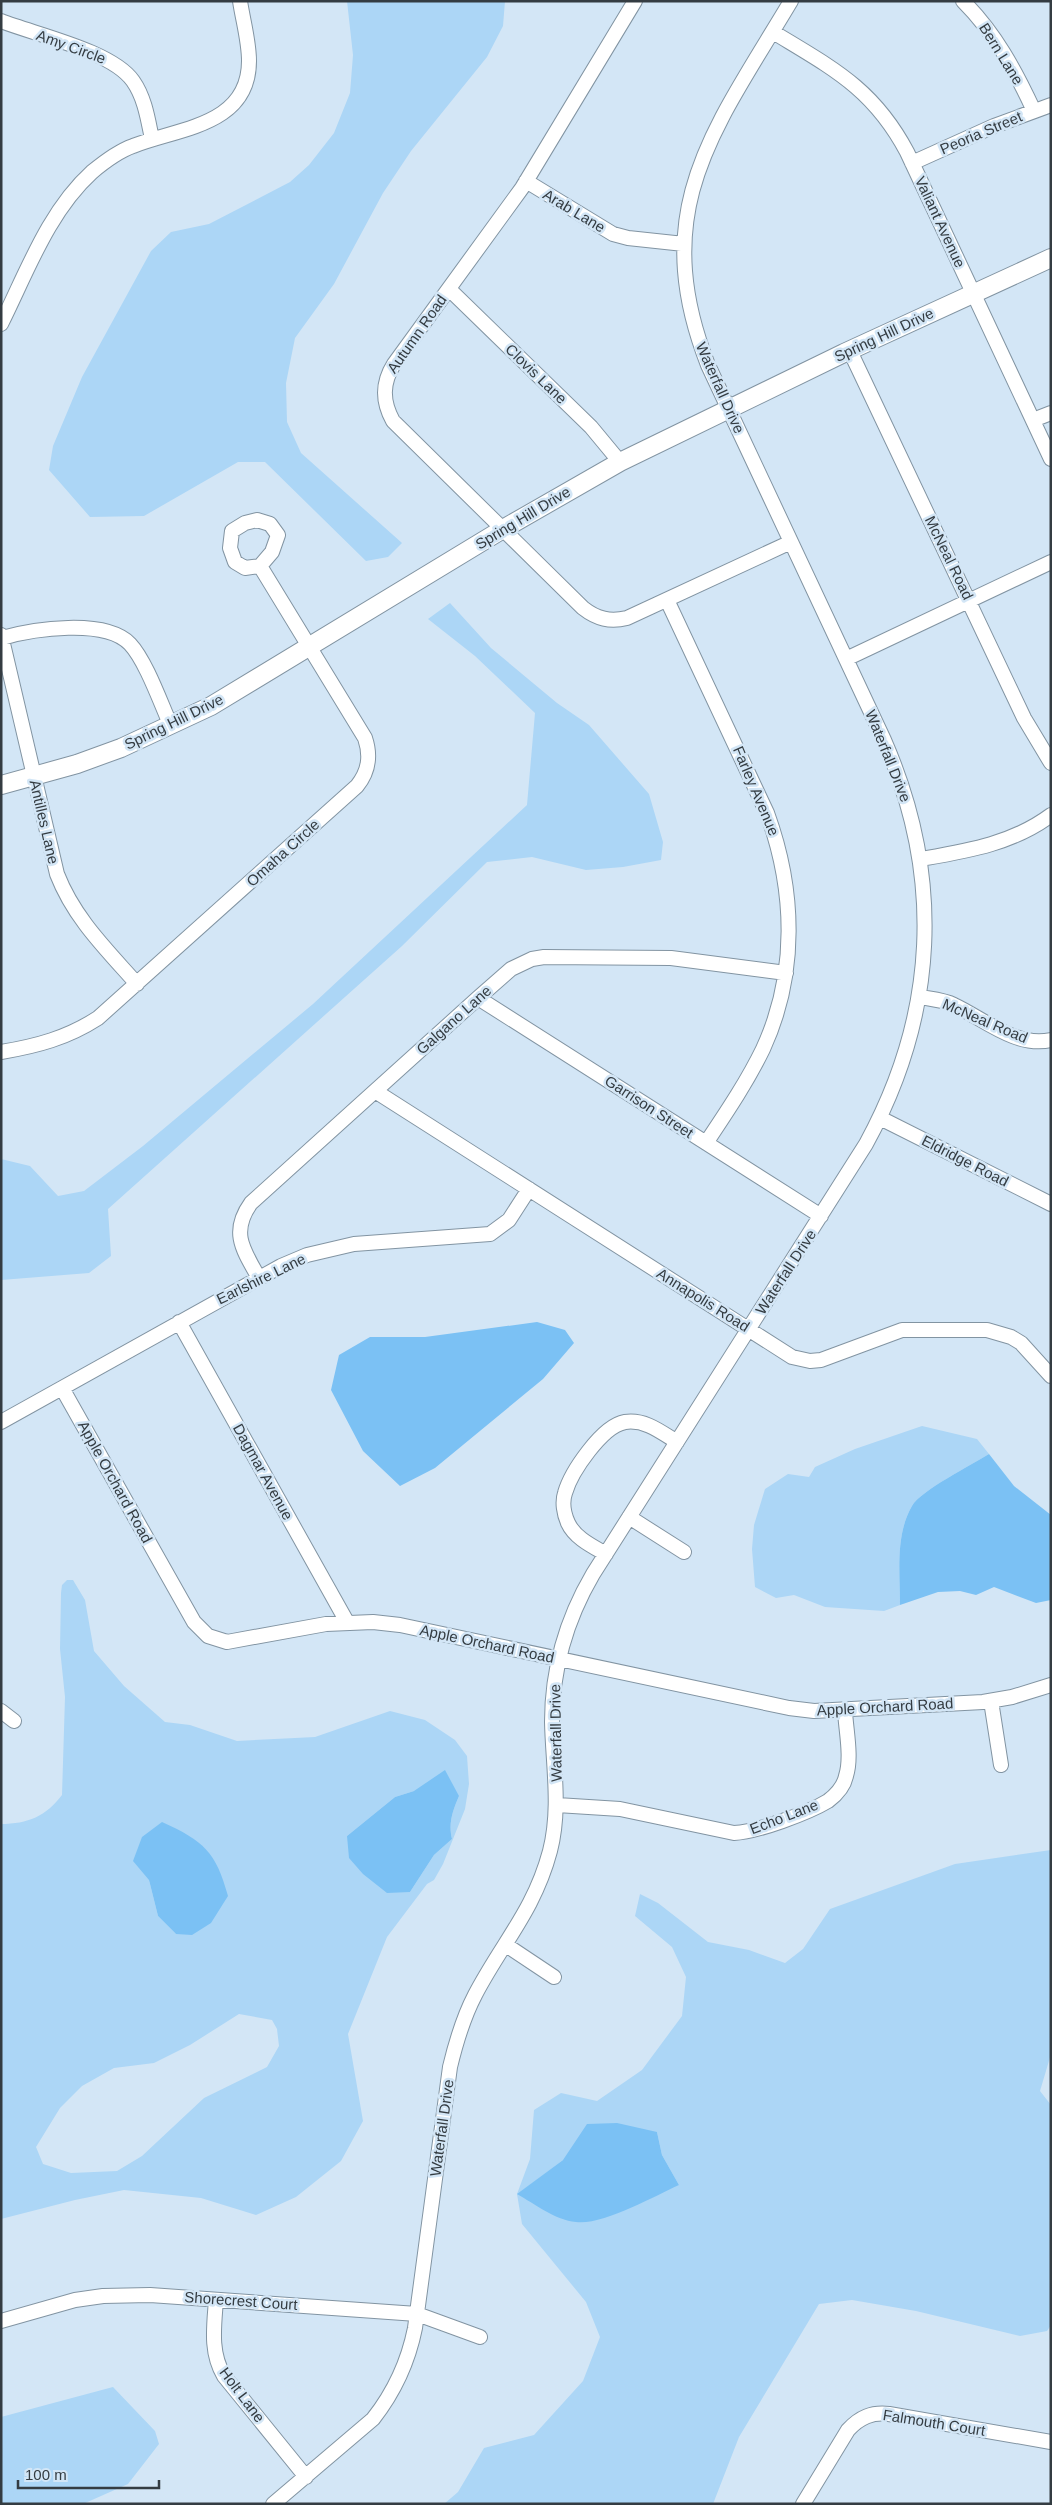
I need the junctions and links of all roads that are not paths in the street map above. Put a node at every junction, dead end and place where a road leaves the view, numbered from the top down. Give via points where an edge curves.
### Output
1 (240, 1) edge
2 (635, 1) edge
3 (791, 1) edge
4 (963, 1) edge
5 (1, 21) edge
6 (773, 32) junction
7 (1051, 105) edge
8 (1034, 111) junction
9 (152, 139) junction
10 (912, 163) junction
11 (526, 181) junction
12 (684, 244) junction
13 (1051, 258) edge
14 (449, 289) junction
15 (972, 293) junction
16 (1, 324) edge
17 (850, 350) junction
18 (728, 409) junction
19 (1051, 413) edge
20 (1033, 420) junction
21 (1051, 459) edge
22 (620, 462) junction
23 (502, 529) junction
24 (790, 542) junction
25 (1051, 562) edge
26 (260, 566) dead end
27 (667, 600) junction
28 (970, 600) junction
29 (2, 637) edge
30 (310, 648) junction
31 (846, 659) junction
32 (171, 726) junction
33 (1051, 763) edge
34 (34, 777) junction
35 (1, 785) edge
36 (1051, 815) edge
37 (920, 859) junction
38 (786, 973) junction
39 (137, 984) junction
40 (920, 997) junction
41 (478, 998) junction
42 (1051, 1040) edge
43 (1, 1052) edge
44 (375, 1091) junction
45 (880, 1118) junction
46 (706, 1143) junction
47 (529, 1189) junction
48 (1051, 1204) edge
49 (821, 1216) junction
50 (258, 1278) junction
51 (179, 1322) junction
52 (749, 1329) junction
53 (1051, 1376) edge
54 (62, 1388) junction
55 (1, 1422) edge
56 (677, 1442) junction
57 (629, 1517) junction
58 (684, 1552) dead end
59 (606, 1554) junction
60 (346, 1622) junction
61 (558, 1659) junction
62 (1051, 1685) edge
63 (991, 1701) junction
64 (1, 1711) edge
65 (845, 1711) junction
66 (14, 1721) dead end
67 (1001, 1765) dead end
68 (557, 1805) junction
69 (506, 1946) junction
70 (554, 1977) dead end
71 (216, 2300) junction
72 (417, 2314) junction
73 (1, 2321) edge
74 (480, 2337) dead end
75 (1051, 2442) edge
76 (306, 2477) junction
77 (273, 2504) edge
78 (802, 2504) edge

1 - 9 street via 249,62 248,76 238,98 221,115 209,121
2 - 11 street, Autumn Road
3 - 6 street, Waterfall Drive
4 - 8 street, Bern Lane via 1013,66
5 - 9 street, Amy Circle via 105,58 124,70 142,98
6 - 10 street, Valiant Avenue via 833,68 864,92 889,120
6 - 12 street, Waterfall Drive via 707,147 690,194
7 - 8 street, Peoria Street
8 - 10 street, Peoria Street
9 - 16 street via 111,158 66,198
10 - 15 street, Valiant Avenue
11 - 12 street, Arab Lane via 613,234
11 - 14 street, Autumn Road
12 - 18 street, Waterfall Drive via 684,272 692,321
13 - 15 main road, Spring Hill Drive
14 - 22 street, Clovis Lane via 591,427
14 - 23 street, Autumn Road via 389,372 385,382 385,402 393,421
15 - 17 main road, Spring Hill Drive
15 - 20 street, Valiant Avenue
17 - 18 main road, Spring Hill Drive
17 - 28 street, McNeal Road
18 - 22 main road, Spring Hill Drive
18 - 24 street, Waterfall Drive
19 - 20 street
20 - 21 street, Valiant Avenue
22 - 23 main road, Spring Hill Drive
23 - 27 street, Autumn Road via 583,608 598,618 627,618
23 - 30 main road, Spring Hill Drive
24 - 27 street
24 - 31 street, Waterfall Drive
25 - 28 street
26 - 30 street, Omaha Circle
27 - 38 street, Farley Avenue via 776,837 788,892
28 - 31 street
28 - 33 street, McNeal Road via 1024,718
29 - 32 street via 69,628 103,631 122,638 137,653
29 - 34 street, Antilles Lane
30 - 32 main road, Spring Hill Drive
30 - 39 street, Omaha Circle via 365,738 369,758 363,778
31 - 37 street, Waterfall Drive via 896,766 907,798
32 - 34 main road, Spring Hill Drive via 112,751
34 - 35 main road, Spring Hill Drive
34 - 39 street, Antilles Lane via 63,890 85,925
36 - 37 street via 996,843
37 - 40 street, Waterfall Drive via 926,935
38 - 41 street, Galgano Lane via 704,960 544,957 511,969
38 - 46 street, Farley Avenue via 763,1049
39 - 43 street, Omaha Circle via 83,1028 40,1045
40 - 42 street, McNeal Road via 952,1004 1018,1038 1040,1042
40 - 45 street, Waterfall Drive via 903,1062
41 - 44 street, Galgano Lane
41 - 46 street, Garrison Street
44 - 47 street, Annapolis Road
44 - 50 street, Galgano Lane via 251,1202 244,1212 239,1228 241,1243
45 - 48 street, Eldridge Road
45 - 49 street, Waterfall Drive
46 - 49 street, Garrison Street
47 - 50 street, Earlshire Lane via 509,1220 490,1234 330,1249
47 - 52 street, Annapolis Road
49 - 52 street, Waterfall Drive
50 - 51 street, Earlshire Lane
51 - 54 street, Earlshire Lane
51 - 60 street, Dagmar Avenue
52 - 53 street, Annapolis Road via 792,1357 810,1361 828,1358 902,1330 987,1330 1021,1343
52 - 56 street, Waterfall Drive
54 - 55 street, Earlshire Lane
54 - 60 street, Apple Orchard Road via 200,1630 227,1642
56 - 57 street, Waterfall Drive
56 - 59 street via 644,1423 616,1425 599,1437 568,1485 564,1504 568,1524 580,1538
57 - 58 street
57 - 59 street, Waterfall Drive
59 - 61 street, Waterfall Drive via 572,1613
60 - 61 street, Apple Orchard Road via 400,1625
61 - 65 street, Apple Orchard Road via 789,1708
61 - 68 street, Waterfall Drive via 552,1700
62 - 63 street, Apple Orchard Road
63 - 65 street, Apple Orchard Road
63 - 67 street
64 - 66 street
65 - 68 street, Echo Lane via 848,1768 838,1792 822,1804 752,1831 723,1832 620,1809
68 - 69 street, Waterfall Drive via 544,1872
69 - 70 street
69 - 72 street, Waterfall Drive via 475,1995 450,2067
71 - 72 street, Shorecrest Court
71 - 73 street, Shorecrest Court via 150,2295 103,2296 75,2300
71 - 76 street, Holt Lane via 213,2341 219,2367
72 - 74 street, Shorecrest Court
72 - 76 street, Waterfall Drive via 404,2368 385,2404 359,2434
75 - 78 street, Falmouth Court via 890,2414 871,2414 848,2430
76 - 77 street, Waterfall Drive

